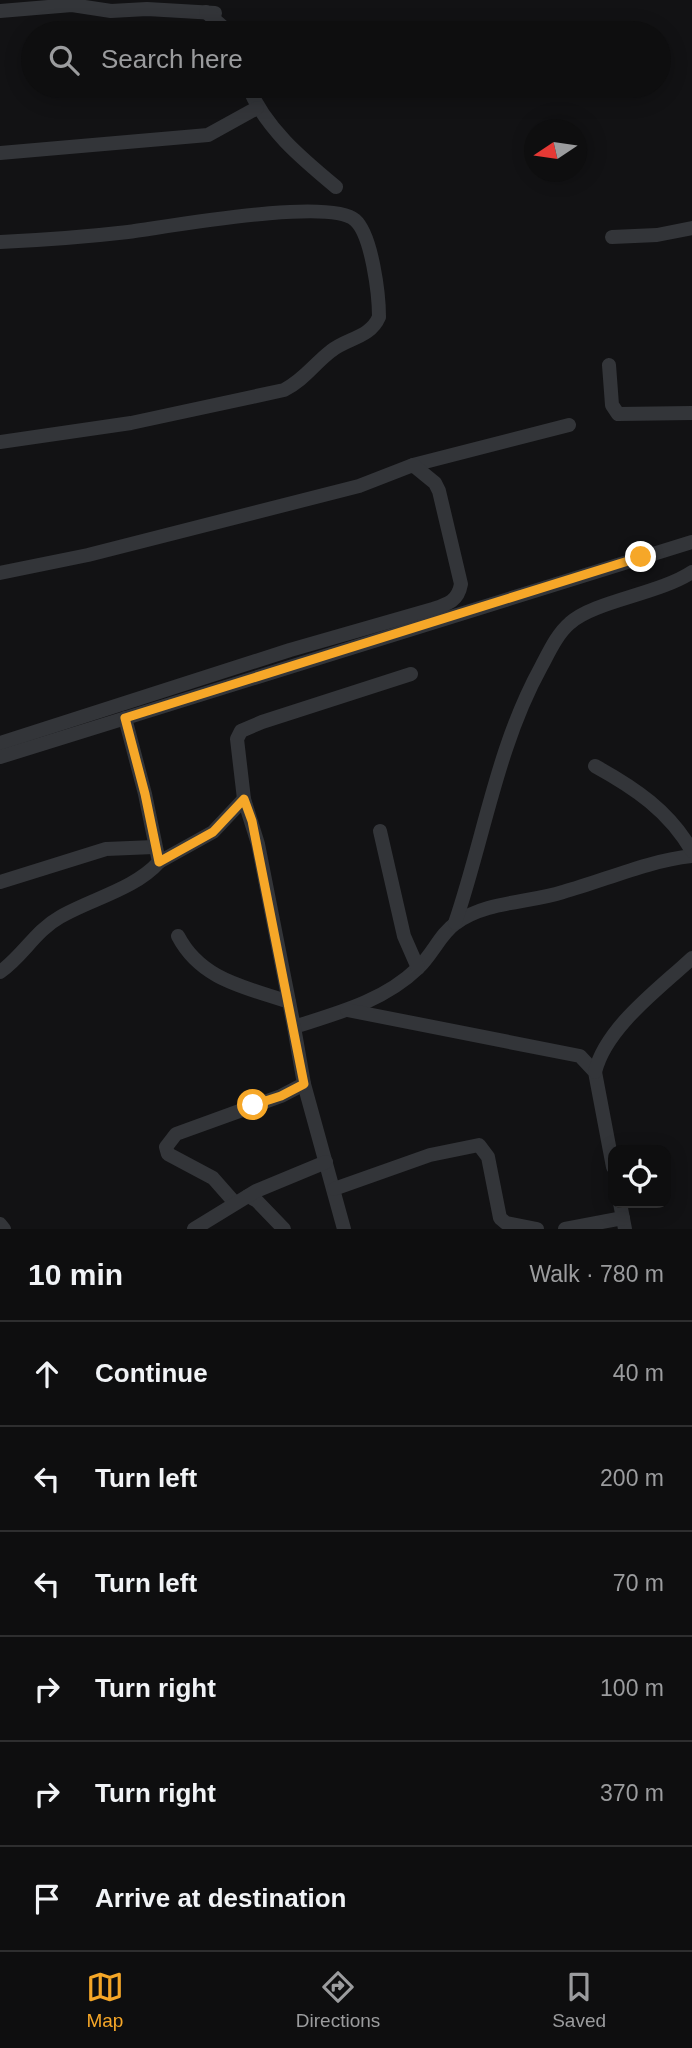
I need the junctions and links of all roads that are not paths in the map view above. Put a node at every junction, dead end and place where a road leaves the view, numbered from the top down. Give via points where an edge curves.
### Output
1 (72, 2) edge
2 (0, 11) edge
3 (218, 21) edge
4 (252, 98) edge
5 (257, 108) junction
6 (0, 153) edge
7 (336, 187) dead end
8 (692, 228) edge
9 (612, 237) dead end
10 (0, 242) edge
11 (609, 365) dead end
12 (692, 413) edge
13 (569, 425) dead end
14 (0, 442) edge
15 (413, 465) junction
16 (692, 542) edge
17 (692, 572) edge
18 (0, 573) edge
19 (411, 674) dead end
20 (193, 689) junction
21 (125, 718) junction
22 (0, 743) edge
23 (0, 757) edge
24 (595, 766) dead end
25 (244, 799) junction
26 (380, 831) dead end
27 (154, 847) junction
28 (692, 854) edge
29 (159, 862) junction
30 (0, 882) edge
31 (454, 923) junction
32 (178, 936) dead end
33 (692, 958) edge
34 (418, 968) junction
35 (0, 972) edge
36 (289, 1002) junction
37 (347, 1010) junction
38 (294, 1027) junction
39 (595, 1072) junction
40 (304, 1084) junction
41 (609, 1145) edge
42 (326, 1162) junction
43 (334, 1189) junction
44 (241, 1199) junction
45 (0, 1224) edge
46 (624, 1224) edge
47 (4, 1229) edge
48 (194, 1229) edge
49 (284, 1229) edge
50 (344, 1229) edge
51 (537, 1229) edge
52 (565, 1229) edge

1 - 2 street
1 - 3 street via 111,11 210,12
4 - 5 street
5 - 6 street via 208,135
5 - 7 street via 297,155
8 - 9 street
10 - 14 street via 129,232 250,215 348,216 357,222 370,253 379,317 375,326 331,350 304,379 284,390 131,423
11 - 12 street via 612,405 618,414
13 - 15 street
15 - 18 street via 359,486
15 - 20 street via 435,483 445,510 461,584 459,595 453,601
16 - 20 street
17 - 31 street via 673,584 578,617 560,635 530,687 509,737
19 - 25 street via 242,731 237,739
20 - 21 street
20 - 22 street
21 - 23 street
21 - 27 street
24 - 28 street via 636,788 659,808 680,831
25 - 29 street via 213,832
25 - 36 street via 258,844
26 - 34 street via 404,936
27 - 29 street
27 - 30 street via 106,849
28 - 31 street via 539,899 495,906
29 - 35 street via 144,876 52,922
31 - 34 street
32 - 36 street via 209,973
33 - 39 street via 615,1031 599,1055
34 - 37 street via 383,995
36 - 38 street
37 - 38 street
37 - 39 street via 566,1052 580,1056
38 - 40 street
39 - 41 street
40 - 42 street
40 - 44 street via 169,1141 168,1154
42 - 43 street
42 - 44 street
43 - 50 street
43 - 51 street via 430,1154 479,1144 488,1157 500,1218
44 - 48 street
44 - 49 street via 270,1212
45 - 47 street
46 - 52 street

